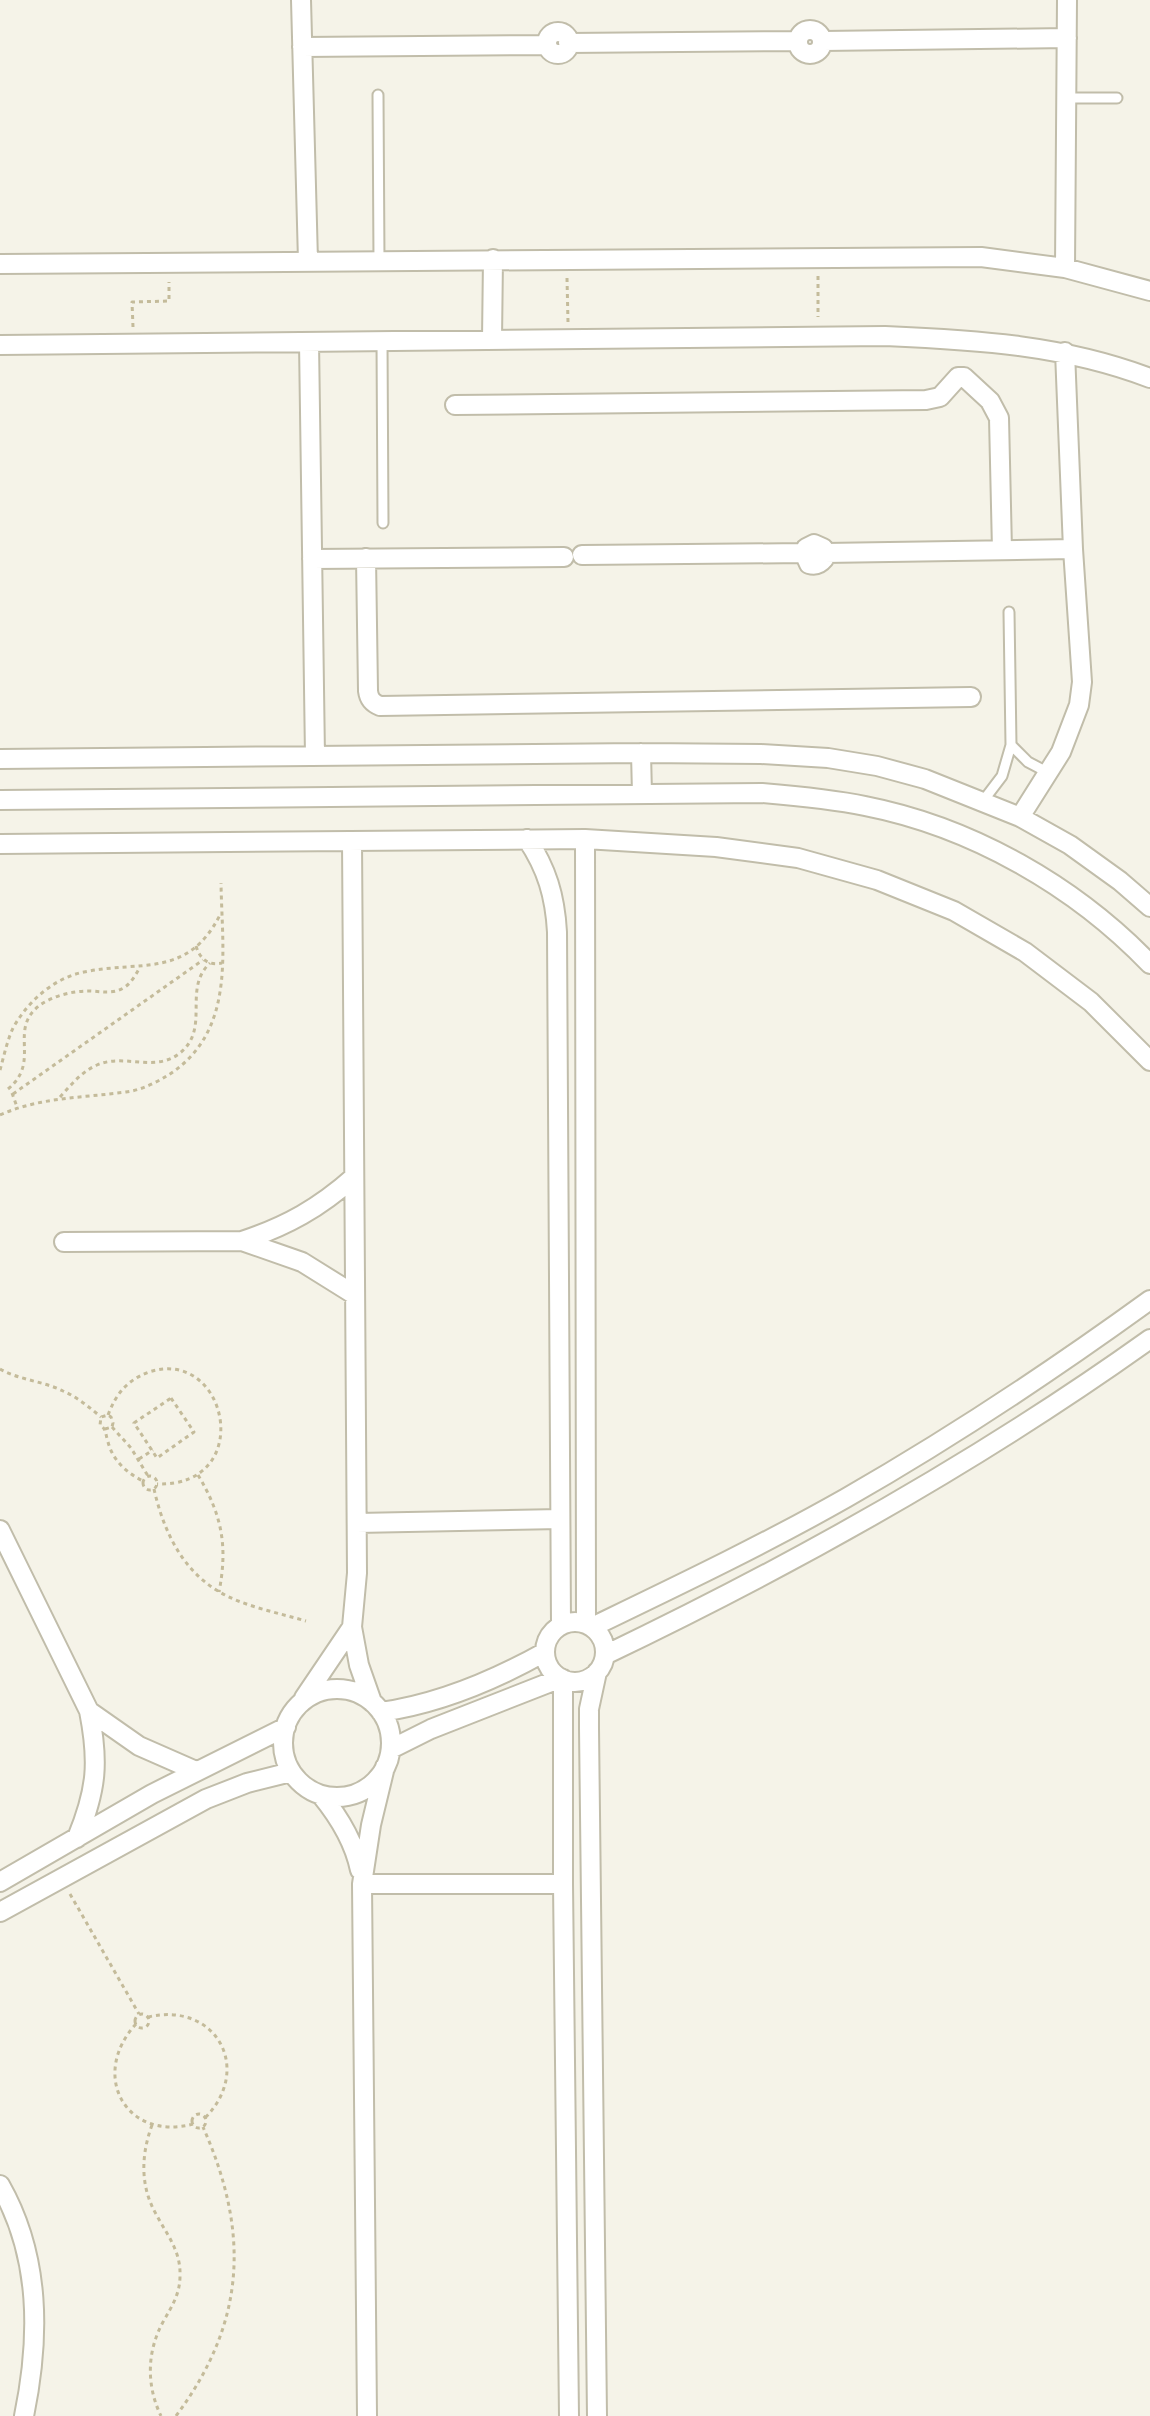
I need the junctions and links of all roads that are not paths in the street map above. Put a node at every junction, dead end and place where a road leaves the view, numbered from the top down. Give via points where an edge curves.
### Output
1 (301, 0) edge
2 (1067, 0) edge
3 (1067, 38) junction
4 (302, 47) junction
5 (378, 95) dead end
6 (1066, 98) junction
7 (1117, 98) dead end
8 (493, 259) junction
9 (379, 260) junction
10 (308, 261) junction
11 (0, 264) edge
12 (1065, 268) junction
13 (1150, 291) edge
14 (492, 339) junction
15 (382, 341) junction
16 (309, 342) junction
17 (0, 345) edge
18 (1065, 352) junction
19 (1150, 378) edge
20 (455, 405) dead end
21 (383, 523) dead end
22 (1073, 549) junction
23 (1002, 550) junction
24 (366, 558) junction
25 (312, 559) junction
26 (1009, 612) dead end
27 (971, 697) dead end
28 (1011, 745) junction
29 (641, 753) junction
30 (315, 756) junction
31 (0, 759) edge
32 (1049, 773) junction
33 (642, 794) junction
34 (0, 800) edge
35 (983, 801) junction
36 (1020, 817) junction
37 (527, 839) junction
38 (585, 839) junction
39 (352, 841) junction
40 (0, 844) edge
41 (1150, 907) edge
42 (1150, 964) edge
43 (1150, 1061) edge
44 (354, 1177) junction
45 (242, 1241) junction
46 (64, 1242) dead end
47 (355, 1295) junction
48 (1150, 1300) edge
49 (1150, 1339) edge
50 (560, 1519) junction
51 (357, 1523) junction
52 (0, 1530) edge
53 (561, 1625) junction
54 (589, 1625) junction
55 (352, 1627) junction
56 (545, 1652) junction
57 (601, 1664) junction
58 (562, 1679) junction
59 (377, 1707) junction
60 (296, 1708) junction
61 (89, 1711) junction
62 (286, 1727) junction
63 (388, 1758) junction
64 (196, 1771) junction
65 (291, 1772) junction
66 (321, 1795) junction
67 (77, 1838) junction
68 (0, 1882) edge
69 (362, 1884) junction
70 (563, 1884) junction
71 (0, 1912) edge
72 (0, 2185) edge
73 (24, 2416) edge
74 (367, 2416) edge
75 (569, 2416) edge
76 (597, 2416) edge

1 - 4 street
2 - 3 street
3 - 4 street via 823,41 811,54 798,41 568,43 558,54 547,45
3 - 6 street
4 - 10 street
5 - 9 lane
6 - 7 lane
6 - 12 street
8 - 9 street
8 - 12 street via 981,257
8 - 14 street
9 - 10 street
10 - 11 street
12 - 13 street
14 - 15 street
14 - 18 street via 885,336 979,340
15 - 16 street
15 - 21 lane
16 - 17 street
16 - 25 street
18 - 19 street
18 - 22 street
20 - 23 street via 933,399 964,377 990,401 999,418
22 - 23 street
22 - 32 street via 1082,682 1079,705
23 - 24 street via 825,553 815,565 804,553
24 - 25 street
24 - 27 street via 368,691 380,706
25 - 30 street
26 - 28 lane
28 - 32 lane
28 - 35 lane via 1002,776
29 - 30 street
29 - 33 street
29 - 35 street via 828,758 925,779
30 - 31 street
32 - 36 street
33 - 34 street
33 - 42 street via 822,798 940,827 1047,881
35 - 36 street
36 - 41 street via 1070,845
37 - 38 street
37 - 39 street
37 - 50 street via 541,860 556,907
38 - 43 street via 770,854 877,880 954,911 1025,952 1091,1002
38 - 54 street
39 - 40 street
39 - 44 street
44 - 45 street via 303,1217
44 - 47 street
45 - 46 street
45 - 47 street via 302,1262
47 - 51 street
48 - 54 street via 1007,1400 859,1490 762,1543
49 - 57 street via 1029,1422 863,1522
50 - 51 street
50 - 53 street
51 - 55 street
52 - 61 street
53 - 54 street
53 - 56 street via 546,1641
54 - 57 street via 604,1644
55 - 59 street via 359,1665
55 - 60 street
56 - 58 street via 552,1672
56 - 59 street via 409,1707
57 - 58 street via 581,1681
57 - 76 street via 590,1700 589,1728
58 - 63 street via 431,1729
58 - 70 street
59 - 60 street via 358,1693 325,1690
59 - 63 street via 388,1723
60 - 62 street
61 - 64 street via 139,1746
61 - 67 street via 95,1776
62 - 64 street
62 - 65 street via 283,1742
63 - 66 street via 377,1780 365,1789 351,1795
63 - 69 street
64 - 67 street
65 - 66 street
65 - 71 street via 206,1799
66 - 69 street via 349,1836
67 - 68 street
69 - 70 street
69 - 74 street
70 - 75 street
72 - 73 street via 18,2223 34,2296 32,2377

